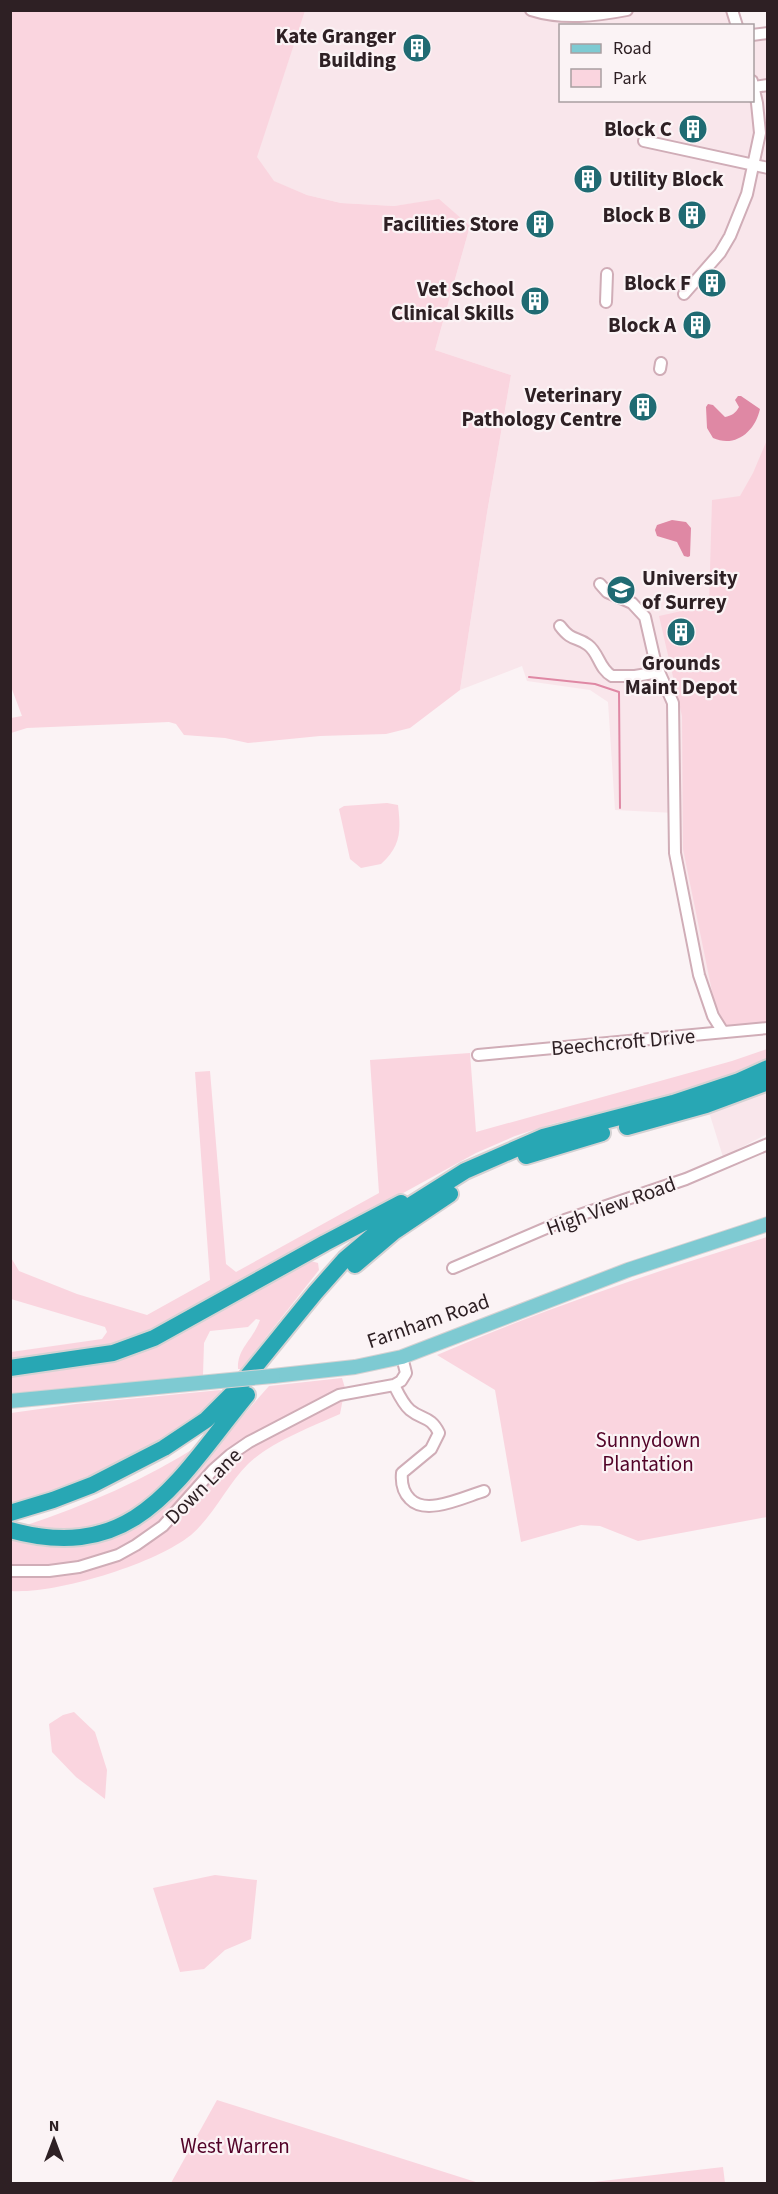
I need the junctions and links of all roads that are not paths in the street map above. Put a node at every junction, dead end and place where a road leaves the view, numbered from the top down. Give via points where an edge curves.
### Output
1 (531, 10) edge
2 (627, 10) edge
3 (754, 91) edge
4 (644, 141) dead end
5 (753, 165) junction
6 (768, 168) edge
7 (607, 274) dead end
8 (684, 294) dead end
9 (606, 302) dead end
10 (600, 584) dead end
11 (560, 626) dead end
12 (658, 672) junction
13 (768, 1028) edge
14 (723, 1032) junction
15 (478, 1055) dead end
16 (768, 1068) edge
17 (768, 1082) edge
18 (768, 1143) edge
19 (451, 1180) junction
20 (768, 1224) edge
21 (453, 1268) dead end
22 (402, 1357) junction
23 (10, 1368) edge
24 (394, 1385) junction
25 (247, 1395) junction
26 (12, 1402) edge
27 (484, 1491) dead end
28 (10, 1513) edge
29 (10, 1523) edge
30 (10, 1530) edge
31 (10, 1571) edge

1 - 2 street via 555,16
3 - 5 street via 760,133
4 - 5 street
5 - 6 street
5 - 8 street via 747,194 730,236
7 - 9 street
10 - 12 street via 607,592 632,603 645,617
11 - 12 street via 568,637 589,646 612,676
12 - 14 street via 674,707 673,825 677,864 699,975 713,1016
13 - 14 street, Beechcroft Drive
14 - 15 street, Beechcroft Drive
16 - 19 highway via 683,1100 543,1137 480,1163
17 - 25 highway via 706,1105 546,1149 467,1183 395,1231 344,1276
18 - 21 street, High View Road via 686,1179 565,1220
19 - 23 highway via 355,1226 154,1338 113,1353
19 - 28 highway via 403,1210 345,1259 237,1389 198,1426 92,1485
20 - 22 main road, Farnham Road via 593,1282
22 - 24 street via 406,1373
22 - 26 main road, Farnham Road, bridge via 354,1367
24 - 27 street via 410,1409 429,1419 439,1433 431,1449 402,1473 401,1481 413,1503 431,1507
24 - 31 street, Down Lane via 339,1395 249,1442 213,1470 163,1526 118,1555 79,1568
25 - 29 highway via 199,1438 166,1459 74,1504
25 - 30 highway via 148,1511 112,1530 86,1537 62,1539

